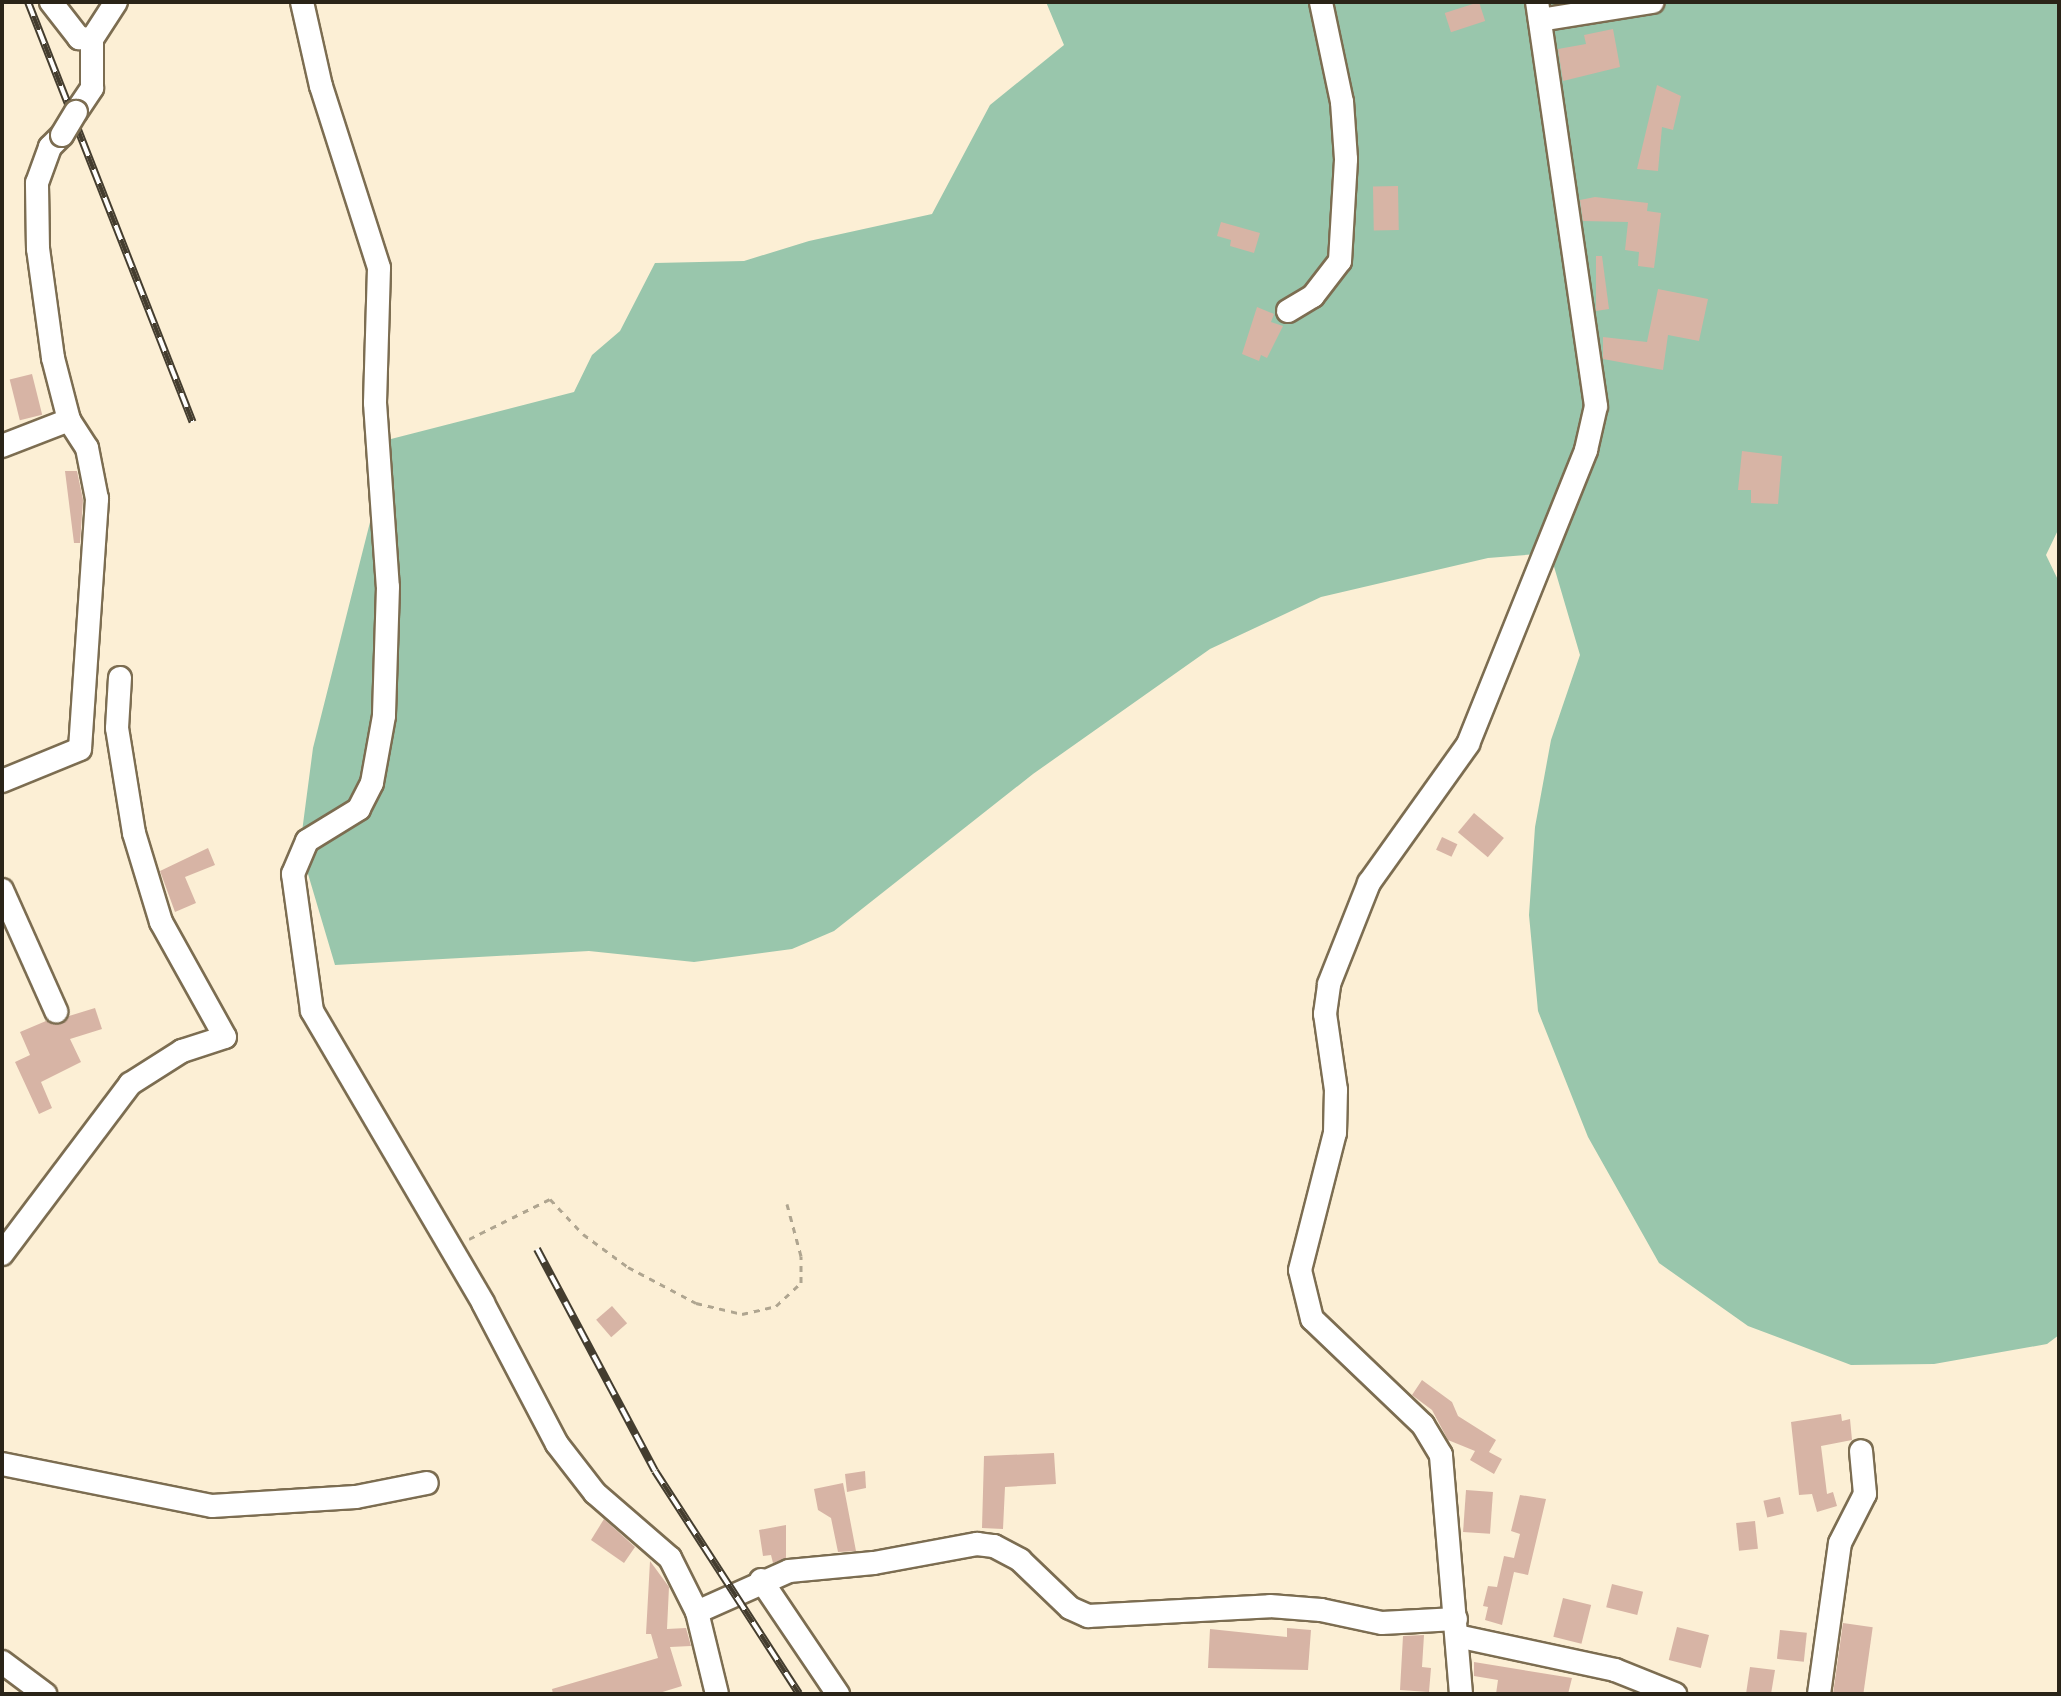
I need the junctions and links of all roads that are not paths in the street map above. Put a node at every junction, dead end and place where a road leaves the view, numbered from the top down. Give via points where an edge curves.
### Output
1 (51, 2) edge
2 (116, 2) edge
3 (302, 2) edge
4 (1321, 2) edge
5 (1653, 2) edge
6 (1539, 11) edge
7 (92, 39) junction
8 (1288, 311) dead end
9 (69, 420) junction
10 (2, 446) edge
11 (120, 678) dead end
12 (2, 781) edge
13 (2, 890) edge
14 (56, 1011) dead end
15 (2, 1254) edge
16 (1861, 1451) dead end
17 (2, 1464) edge
18 (427, 1483) dead end
19 (761, 1580) junction
20 (697, 1612) junction
21 (1456, 1627) junction
22 (2, 1662) edge
23 (45, 1694) edge
24 (717, 1694) edge
25 (838, 1694) edge
26 (1461, 1694) edge
27 (1675, 1694) edge
28 (1819, 1694) edge

1 - 7 street via 79,38
2 - 7 street
3 - 20 street via 321,86 379,268 375,403 388,587 384,716 372,783 359,809 307,841 296,858 294,891 312,1011 450,1246 557,1444 595,1493 656,1541
4 - 8 street via 1342,102 1346,159 1340,261 1313,296
5 - 6 street
6 - 21 street via 1589,336 1596,406 1592,430 1468,744 1369,883 1329,984 1325,1014 1336,1090 1335,1133 1300,1270 1312,1319 1423,1425 1441,1455
7 - 9 street, bridge via 92,88 50,147 37,183 47,328
9 - 10 street
9 - 12 street via 87,448 97,499 80,749
11 - 15 street via 117,728 134,833 161,922 225,1037 182,1051 130,1084
13 - 14 street
16 - 28 street via 1865,1494 1840,1543
17 - 18 street via 212,1506 356,1497
19 - 20 street
19 - 21 street via 789,1571 874,1563 977,1544 994,1546 1020,1560 1070,1608 1088,1616 1270,1606 1382,1623
19 - 25 street
20 - 24 street
21 - 26 street
21 - 27 street via 1615,1670
22 - 23 street

